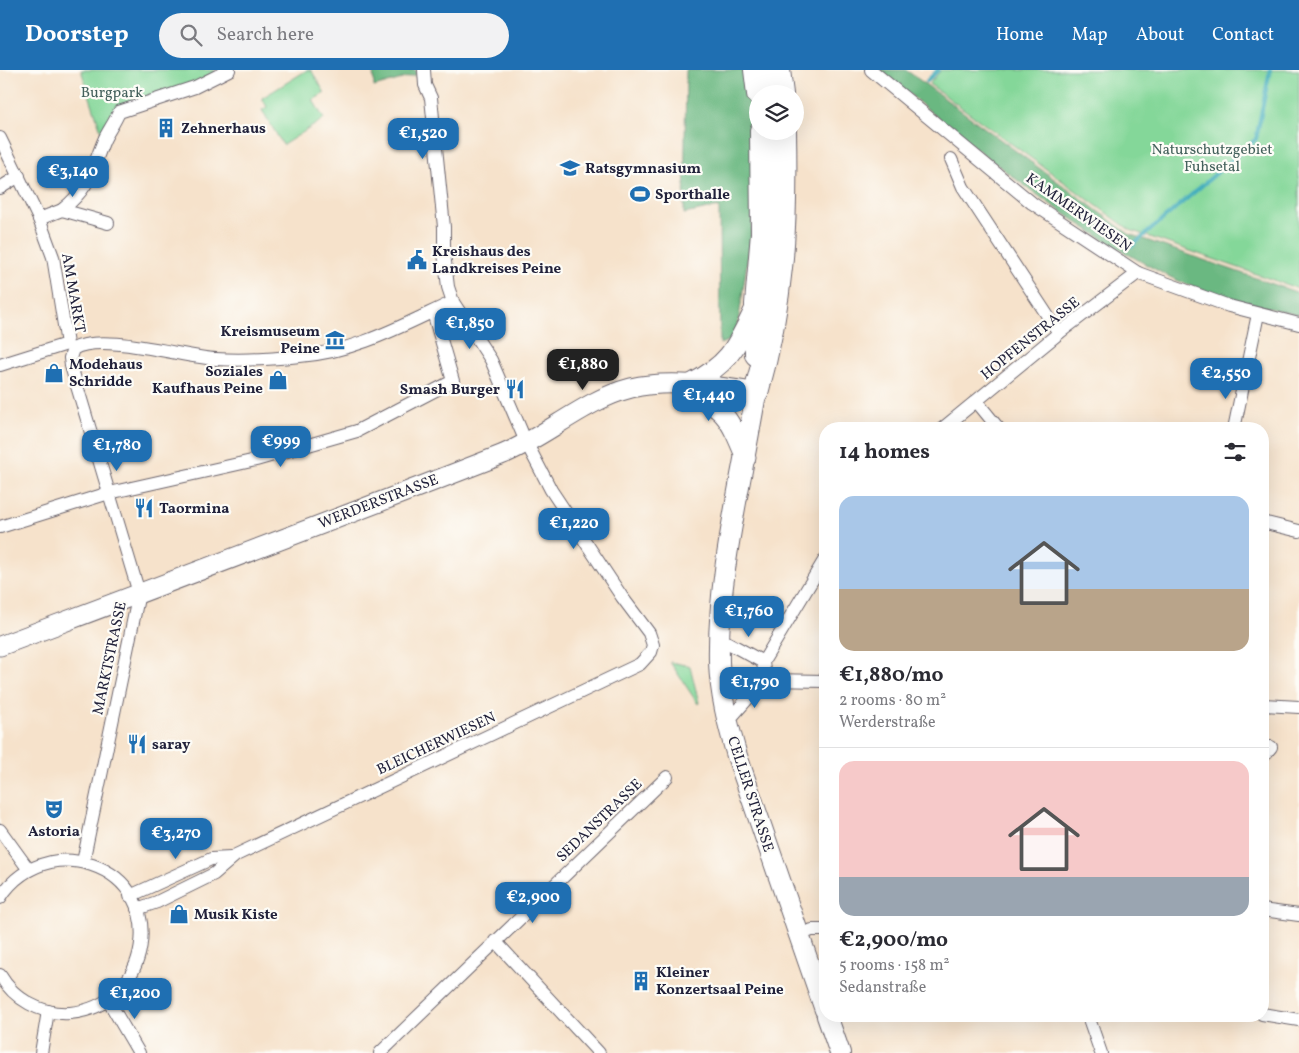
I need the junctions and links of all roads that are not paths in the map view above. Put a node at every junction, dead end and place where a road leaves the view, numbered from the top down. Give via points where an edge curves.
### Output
1 (229, 70) edge
2 (424, 70) edge
3 (756, 70) edge
4 (778, 70) edge
5 (871, 70) edge
6 (758, 85) edge
7 (780, 85) edge
8 (0, 138) edge
9 (762, 140) edge
10 (784, 140) edge
11 (951, 159) dead end
12 (19, 176) junction
13 (0, 188) edge
14 (62, 210) junction
15 (39, 219) junction
16 (108, 223) dead end
17 (1138, 273) junction
18 (453, 302) junction
19 (757, 304) junction
20 (433, 312) junction
21 (1258, 314) junction
22 (1299, 324) edge
23 (1060, 333) junction
24 (0, 365) edge
25 (680, 385) junction
26 (756, 393) junction
27 (977, 402) junction
28 (951, 422) edge
29 (993, 422) edge
30 (1235, 422) edge
31 (526, 442) junction
32 (746, 458) junction
33 (109, 493) junction
34 (1269, 524) edge
35 (0, 527) edge
36 (1299, 531) edge
37 (819, 569) edge
38 (139, 593) junction
39 (721, 639) junction
40 (0, 646) edge
41 (763, 662) junction
42 (765, 678) junction
43 (721, 679) junction
44 (819, 681) edge
45 (1269, 705) edge
46 (1299, 707) edge
47 (727, 722) junction
48 (1271, 746) dead end
49 (1269, 749) edge
50 (667, 777) dead end
51 (0, 830) edge
52 (231, 858) junction
53 (83, 862) junction
54 (29, 870) junction
55 (130, 896) junction
56 (0, 898) edge
57 (137, 909) junction
58 (1269, 911) edge
59 (1299, 915) edge
60 (819, 930) edge
61 (799, 935) junction
62 (495, 941) junction
63 (0, 975) edge
64 (819, 993) edge
65 (108, 1000) junction
66 (48, 1011) junction
67 (1269, 1015) edge
68 (1299, 1020) edge
69 (829, 1022) edge
70 (1090, 1022) edge
71 (41, 1053) edge
72 (139, 1053) edge
73 (380, 1053) edge
74 (600, 1053) edge
75 (840, 1053) edge
76 (1101, 1053) edge

1 - 14 street via 195,87 119,112 104,140 95,169 79,196
2 - 18 street via 425,85 431,98 444,253
3 - 6 highway
4 - 7 highway
5 - 17 street, KAMMERWIESEN via 1032,203
8 - 12 street, AM MARKT
9 - 19 highway via 763,233
10 - 26 highway via 781,272 772,331
11 - 23 street via 963,187
12 - 13 street
12 - 15 street, AM MARKT
14 - 15 street
14 - 16 street
15 - 24 street, AM MARKT via 53,257 67,344
17 - 21 street, KAMMERWIESEN
17 - 23 street, HOPFENSTRASSE
18 - 20 street
18 - 31 street via 491,360
19 - 25 street via 736,348 724,363
19 - 26 highway
20 - 33 street via 453,381 357,431 256,460
20 - 33 street, MARKTSTRASSE via 353,347 302,356 244,360 213,359 144,346 87,344 73,349 71,366
21 - 22 street, KAMMERWIESEN
21 - 30 street
23 - 27 street, HOPFENSTRASSE
25 - 26 street, WERDERSTRASSE via 726,387
25 - 31 street, WERDERSTRASSE via 633,387 611,394
25 - 32 street via 710,401 722,412
26 - 32 main road, CELLER STRASSE
27 - 28 street, HOPFENSTRASSE
27 - 29 street
31 - 38 street, WERDERSTRASSE via 505,453
31 - 52 street, BLEICHERWIESEN via 551,490 649,633 653,645 651,652 640,664
32 - 39 main road, CELLER STRASSE via 727,564
33 - 35 street
33 - 38 street, MARKTSTRASSE
34 - 36 street
37 - 41 street
38 - 40 street, WERDERSTRASSE
38 - 53 street, MARKTSTRASSE
39 - 41 street
39 - 43 main road, CELLER STRASSE
41 - 42 street
42 - 43 street
42 - 44 street
42 - 47 street
43 - 47 main road, CELLER STRASSE
45 - 46 street
47 - 61 main road, CELLER STRASSE
48 - 49 street
50 - 62 street, SEDANSTRASSE
51 - 54 street
52 - 55 street, BLEICHERWIESEN via 211,859
52 - 57 street, BLEICHERWIESEN via 214,874
53 - 54 street via 55,861
53 - 55 street via 110,874
54 - 56 street via 16,878
55 - 57 street
57 - 65 street via 142,928 136,967 129,980
58 - 59 street
60 - 61 street
61 - 64 main road, CELLER STRASSE
62 - 73 street, SEDANSTRASSE
62 - 74 street
63 - 66 street via 24,1001
65 - 66 street via 80,1012
65 - 72 street
66 - 71 street
67 - 68 street
69 - 75 main road
70 - 76 street

